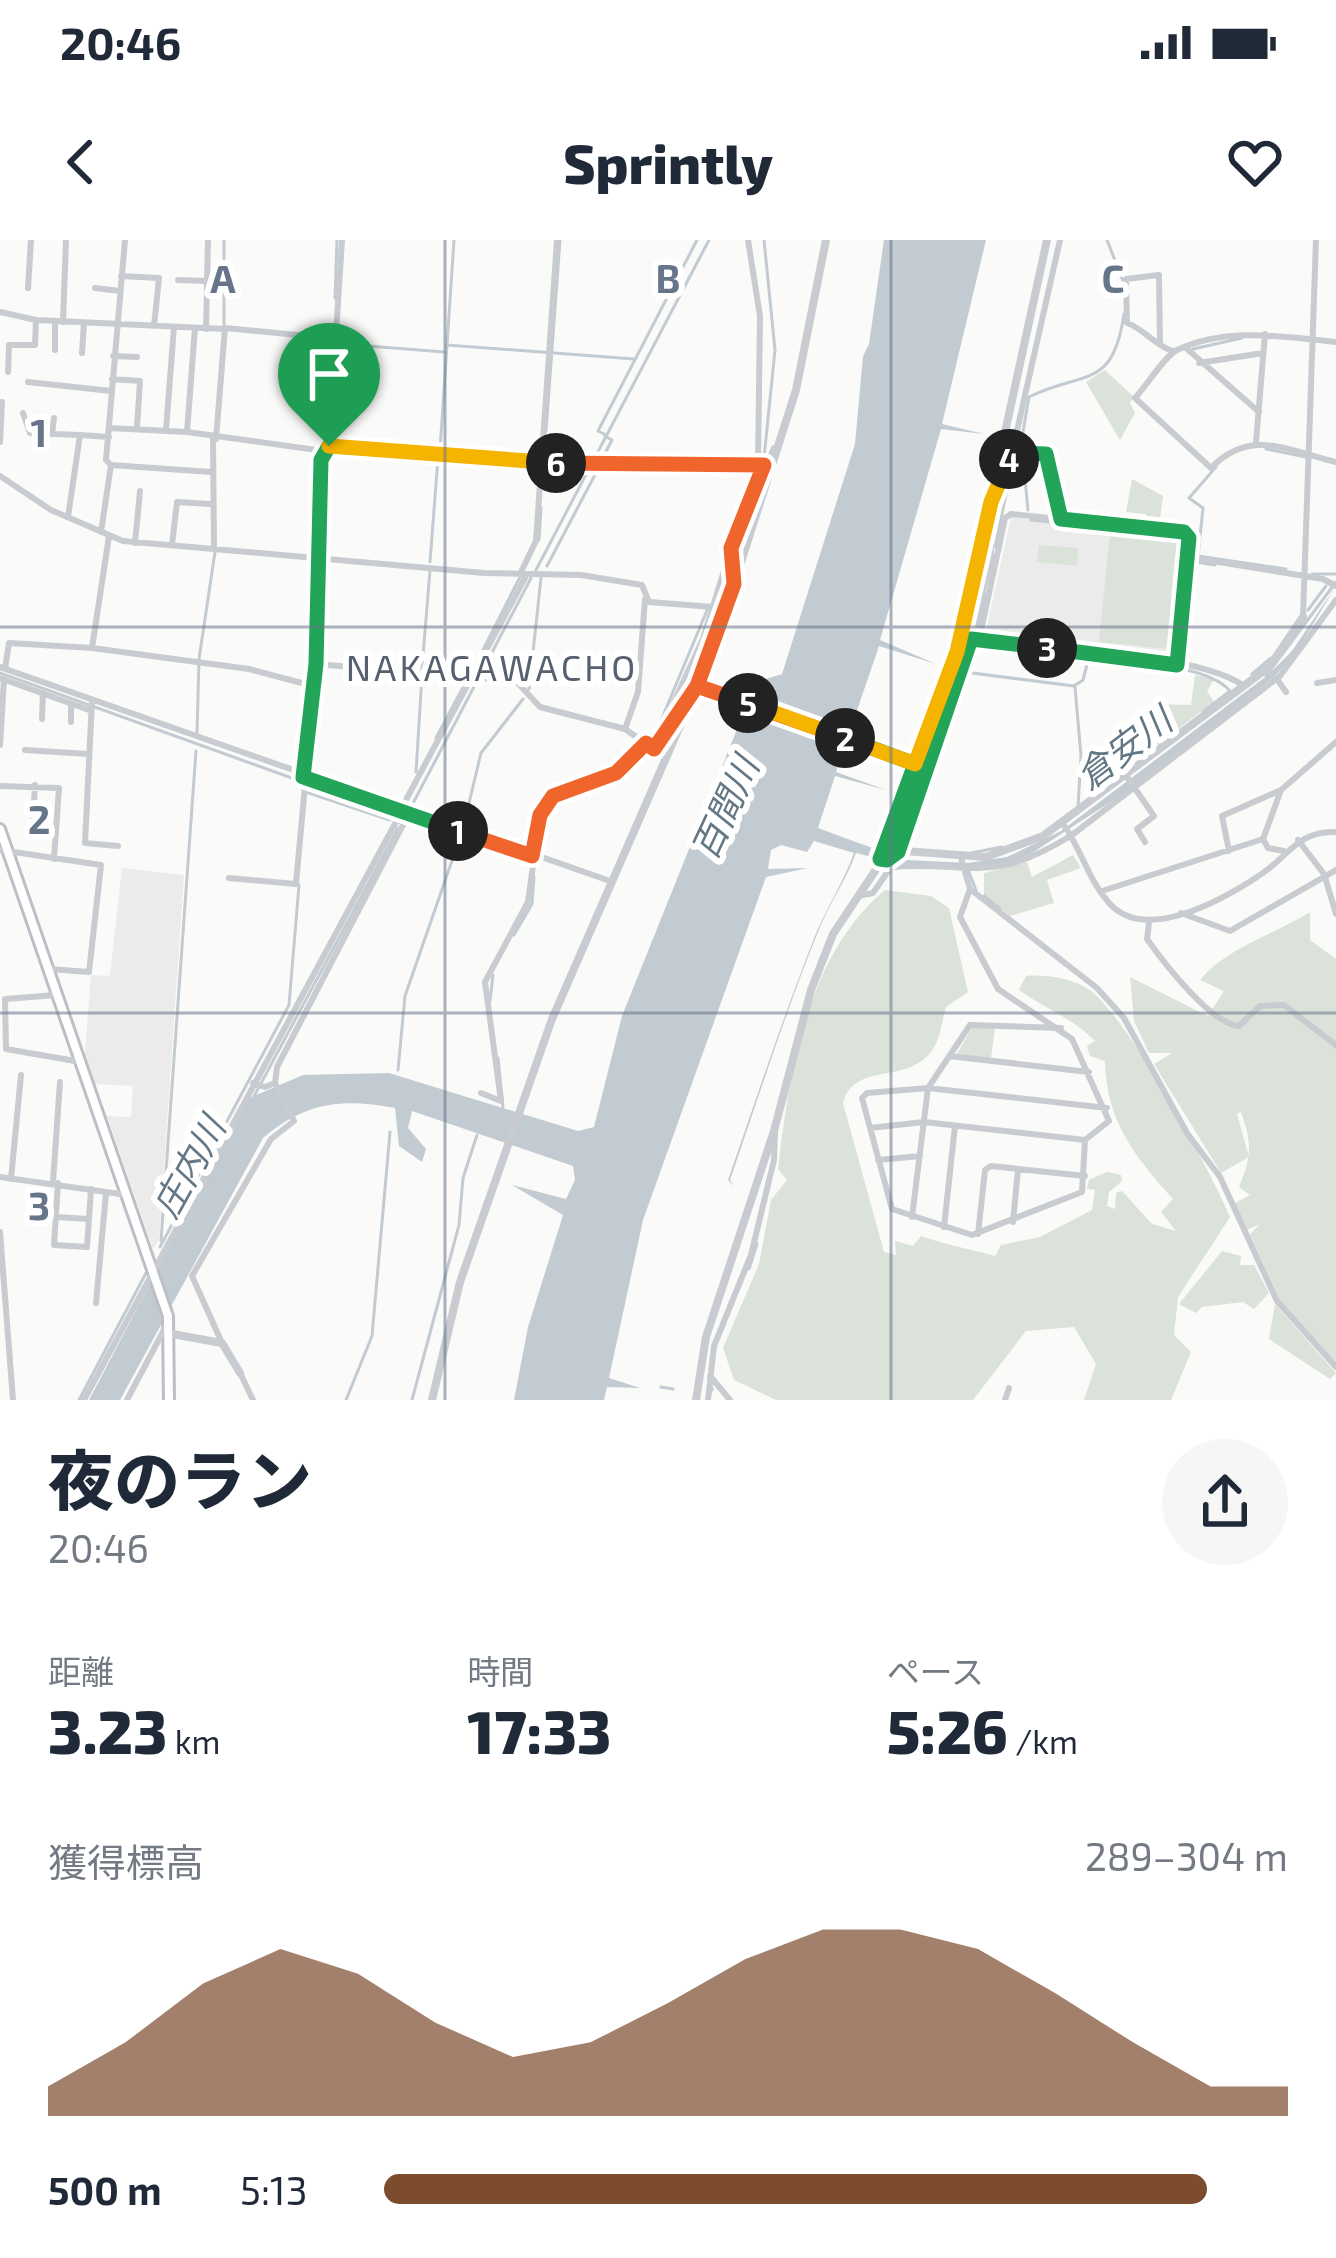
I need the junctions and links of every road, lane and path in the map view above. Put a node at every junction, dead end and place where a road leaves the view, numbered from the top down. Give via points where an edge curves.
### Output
1 (31, 240) edge
2 (66, 240) edge
3 (125, 240) edge
4 (208, 240) edge
5 (342, 240) edge
6 (557, 240) edge
7 (748, 240) edge
8 (826, 240) edge
9 (1047, 240) edge
10 (1060, 240) edge
11 (1316, 240) edge
12 (122, 276) junction
13 (178, 280) dead end
14 (207, 281) junction
15 (28, 288) dead end
16 (95, 288) dead end
17 (120, 291) junction
18 (0, 312) edge
19 (37, 320) junction
20 (60, 321) junction
21 (84, 322) junction
22 (116, 324) junction
23 (154, 326) junction
24 (174, 327) junction
25 (195, 328) junction
26 (206, 328) junction
27 (224, 329) junction
28 (1265, 334) junction
29 (336, 338) junction
30 (1313, 339) junction
31 (1336, 342) edge
32 (1160, 344) junction
33 (55, 350) dead end
34 (1173, 350) junction
35 (1187, 350) junction
36 (82, 353) dead end
37 (1263, 353) junction
38 (113, 356) junction
39 (136, 357) dead end
40 (1199, 363) junction
41 (8, 372) dead end
42 (112, 380) junction
43 (28, 382) dead end
44 (111, 392) junction
45 (2, 402) edge
46 (1258, 412) junction
47 (23, 413) dead end
48 (54, 418) dead end
49 (786, 426) junction
50 (136, 429) junction
51 (166, 430) junction
52 (187, 432) junction
53 (109, 433) junction
54 (52, 434) junction
55 (80, 435) junction
56 (214, 438) junction
57 (0, 442) edge
58 (1256, 442) junction
59 (327, 449) junction
60 (1018, 453) junction
61 (1310, 456) junction
62 (542, 462) junction
63 (1336, 463) edge
64 (761, 464) junction
65 (111, 465) junction
66 (211, 472) junction
67 (0, 476) edge
68 (140, 490) dead end
69 (991, 502) junction
70 (210, 504) junction
71 (68, 518) junction
72 (1061, 519) junction
73 (105, 534) junction
74 (135, 542) junction
75 (172, 545) junction
76 (215, 548) junction
77 (731, 548) junction
78 (1187, 556) junction
79 (316, 558) junction
80 (994, 558) junction
81 (529, 574) junction
82 (1305, 575) junction
83 (734, 584) junction
84 (1335, 585) edge
85 (645, 599) junction
86 (1336, 600) edge
87 (710, 606) junction
88 (1303, 617) joint
89 (975, 639) junction
90 (92, 648) junction
91 (316, 664) junction
92 (1177, 665) junction
93 (2, 668) edge
94 (474, 676) junction
95 (2, 678) edge
96 (1268, 679) junction
97 (1336, 680) edge
98 (1317, 683) dead end
99 (313, 686) junction
100 (1245, 686) junction
101 (696, 690) junction
102 (1286, 692) dead end
103 (43, 693) junction
104 (71, 704) junction
105 (91, 705) junction
106 (42, 719) dead end
107 (70, 722) dead end
108 (625, 729) junction
109 (1336, 742) edge
110 (0, 745) edge
111 (650, 746) junction
112 (25, 750) dead end
113 (88, 754) junction
114 (915, 764) junction
115 (303, 781) junction
116 (1132, 783) junction
117 (35, 785) junction
118 (0, 786) edge
119 (1281, 790) junction
120 (405, 816) junction
121 (33, 822) dead end
122 (1063, 825) junction
123 (0, 830) edge
124 (1336, 832) edge
125 (1072, 836) junction
126 (1263, 839) junction
127 (1298, 840) junction
128 (1145, 842) dead end
129 (118, 847) dead end
130 (4, 850) edge
131 (1229, 850) junction
132 (1285, 851) junction
133 (898, 852) junction
134 (961, 858) junction
135 (54, 859) junction
136 (531, 859) junction
137 (880, 859) junction
138 (1336, 870) edge
139 (967, 872) junction
140 (1324, 874) junction
141 (230, 878) dead end
142 (610, 881) junction
143 (970, 889) junction
144 (1101, 891) junction
145 (858, 896) junction
146 (1181, 914) junction
147 (1336, 914) edge
148 (1150, 921) junction
149 (49, 969) junction
150 (58, 995) junction
151 (3, 999) edge
152 (1061, 1028) junction
153 (1336, 1045) edge
154 (950, 1057) junction
155 (81, 1062) junction
156 (1090, 1072) junction
157 (21, 1075) dead end
158 (60, 1082) dead end
159 (256, 1084) junction
160 (276, 1084) junction
161 (928, 1088) junction
162 (481, 1094) dead end
163 (1107, 1108) junction
164 (924, 1123) junction
165 (955, 1126) junction
166 (870, 1128) junction
167 (774, 1130) junction
168 (1085, 1140) junction
169 (920, 1156) junction
170 (878, 1160) junction
171 (1018, 1168) junction
172 (1084, 1176) junction
173 (0, 1177) edge
174 (11, 1179) junction
175 (55, 1182) junction
176 (91, 1189) junction
177 (106, 1192) junction
178 (127, 1195) junction
179 (56, 1217) junction
180 (912, 1217) junction
181 (89, 1220) junction
182 (1012, 1222) junction
183 (944, 1227) junction
184 (0, 1232) edge
185 (978, 1234) junction
186 (153, 1270) junction
187 (96, 1303) dead end
188 (168, 1318) junction
189 (172, 1334) junction
190 (222, 1343) junction
191 (1336, 1367) edge
192 (240, 1373) joint
193 (710, 1376) junction
194 (1009, 1388) dead end
195 (14, 1400) edge
196 (85, 1400) edge
197 (127, 1400) edge
198 (170, 1400) edge
199 (253, 1400) edge
200 (433, 1400) edge
201 (696, 1400) edge
202 (708, 1400) edge
203 (730, 1400) edge
204 (1005, 1400) edge

1 - 15 street
2 - 20 street
3 - 12 street
4 - 14 street
5 - 29 street
6 - 62 street
7 - 64 street via 760,316
8 - 49 street
9 - 69 street
10 - 60 street
11 - 30 street
12 - 17 street
12 - 23 street via 159,278
13 - 14 street
14 - 26 street
16 - 17 street
17 - 22 street
18 - 19 street
19 - 20 street
19 - 41 street via 35,345 9,345
20 - 21 street
20 - 33 street
21 - 22 street
21 - 36 street
22 - 23 street
22 - 38 street
23 - 24 street
24 - 25 street
24 - 51 street
25 - 26 street
25 - 52 street
26 - 27 street
27 - 29 street
27 - 56 street
28 - 30 street
28 - 35 street
28 - 37 street
29 - 59 street
30 - 31 street
30 - 61 street
32 - 32 street via 1127,323 1126,279 1160,275
32 - 34 street
34 - 35 street
34 - 58 street via 1136,398 1211,468 1230,449
35 - 40 street
37 - 40 street
37 - 46 street
38 - 39 street
38 - 42 street
40 - 46 street
42 - 44 street
42 - 50 street via 140,381
43 - 44 street
44 - 53 street
45 - 57 street
46 - 58 street
47 - 54 street via 30,433
48 - 54 street
49 - 64 street
49 - 83 street
50 - 51 street
50 - 53 street
51 - 52 street
52 - 56 street
53 - 55 street
53 - 65 street
54 - 55 street
55 - 71 street
56 - 59 street
56 - 66 street
58 - 61 street
59 - 62 street
59 - 79 street
60 - 69 street
60 - 72 street via 1048,458
61 - 63 street
61 - 82 street
62 - 64 street
62 - 81 street
64 - 77 street
65 - 66 street
65 - 73 street
66 - 70 street
67 - 71 street
68 - 74 street
69 - 80 street
69 - 114 street via 957,652
70 - 75 street via 176,502
70 - 76 street
71 - 73 street
72 - 78 street via 1184,532
72 - 80 street via 1011,514
73 - 74 street
73 - 90 street
74 - 75 street
75 - 76 street
76 - 79 street
77 - 83 street
77 - 87 street
78 - 82 street
78 - 92 street
79 - 81 street
79 - 91 street
80 - 89 street
81 - 85 street via 643,585
81 - 94 street
82 - 84 street
82 - 88 street
83 - 101 street
85 - 87 street
85 - 108 street via 638,692
86 - 96 street
87 - 111 street
88 - 96 street
89 - 92 street
89 - 133 street
90 - 93 street via 9,643
90 - 99 street
91 - 94 street
91 - 99 street
92 - 100 street
93 - 105 street
94 - 108 street via 522,684 540,707
94 - 120 street
95 - 103 street
95 - 110 street
96 - 100 street
96 - 102 street
96 - 116 street
97 - 98 street
99 - 115 street
100 - 116 street
101 - 111 street
101 - 114 street
101 - 142 street
103 - 104 street
103 - 106 street
104 - 105 street
104 - 107 street
105 - 113 street
105 - 115 street
108 - 111 street
109 - 119 street
111 - 136 street via 616,773 553,796 540,815
112 - 113 street
113 - 129 street via 86,843
114 - 137 street
115 - 120 street
115 - 141 street via 296,884
116 - 122 street
116 - 125 street
116 - 128 street via 1154,816 1137,829
117 - 118 street
117 - 121 street
117 - 135 street via 59,788
119 - 126 street
119 - 131 street via 1222,816
120 - 136 street
120 - 159 street
120 - 160 street via 280,1060
122 - 125 street
122 - 134 street via 1012,851
123 - 130 main road
124 - 127 street
125 - 139 street via 1011,865
125 - 144 street
126 - 131 street
126 - 132 street
127 - 132 street
127 - 140 street
130 - 135 street
130 - 149 main road
131 - 144 street
132 - 146 street via 1258,877
133 - 134 street
133 - 137 street
134 - 139 street
135 - 149 street via 101,865 89,972
136 - 142 street
136 - 162 street via 528,902 485,982 500,1100
137 - 145 street
138 - 140 street
139 - 143 street
139 - 145 street via 896,866 872,893
140 - 146 street via 1230,931
140 - 147 street
142 - 200 street via 508,1140 460,1282
143 - 152 street via 960,917 998,988
143 - 191 street via 1124,1018 1220,1177 1277,1301
144 - 148 street via 1125,916
145 - 167 street via 812,990
146 - 148 street
148 - 153 street via 1147,939 1224,1024 1239,1026 1260,1006 1284,1005
149 - 150 main road
150 - 151 street
150 - 155 main road
151 - 155 street via 7,1049
152 - 154 street via 977,1023
152 - 156 street
154 - 156 street
154 - 161 street
155 - 178 main road
156 - 163 street
157 - 174 street
158 - 175 street
159 - 160 street
159 - 186 street
160 - 190 street via 293,1118 271,1139 192,1276
161 - 163 street
161 - 164 street
161 - 166 street via 867,1093
163 - 168 street via 1109,1121
164 - 165 street
164 - 166 street
164 - 169 street
165 - 168 street
165 - 183 street
166 - 170 street
167 - 193 street via 751,1255 726,1309
167 - 201 street via 706,1337
168 - 172 street
169 - 170 street
169 - 180 street
170 - 180 street via 892,1209
171 - 172 street
171 - 182 street
171 - 185 street via 985,1170
172 - 182 street via 1078,1194
173 - 174 street
174 - 175 street
175 - 176 street
175 - 179 street
176 - 177 street
176 - 181 street
177 - 178 street
177 - 187 street
178 - 186 main road
179 - 181 street
179 - 181 street via 54,1245 86,1247
180 - 183 street
182 - 185 street
183 - 185 street
184 - 195 street
186 - 188 main road
186 - 196 street
188 - 189 main road
188 - 197 street
189 - 190 street
189 - 198 main road
190 - 192 street
192 - 199 street
193 - 202 street
193 - 203 street
194 - 204 street

